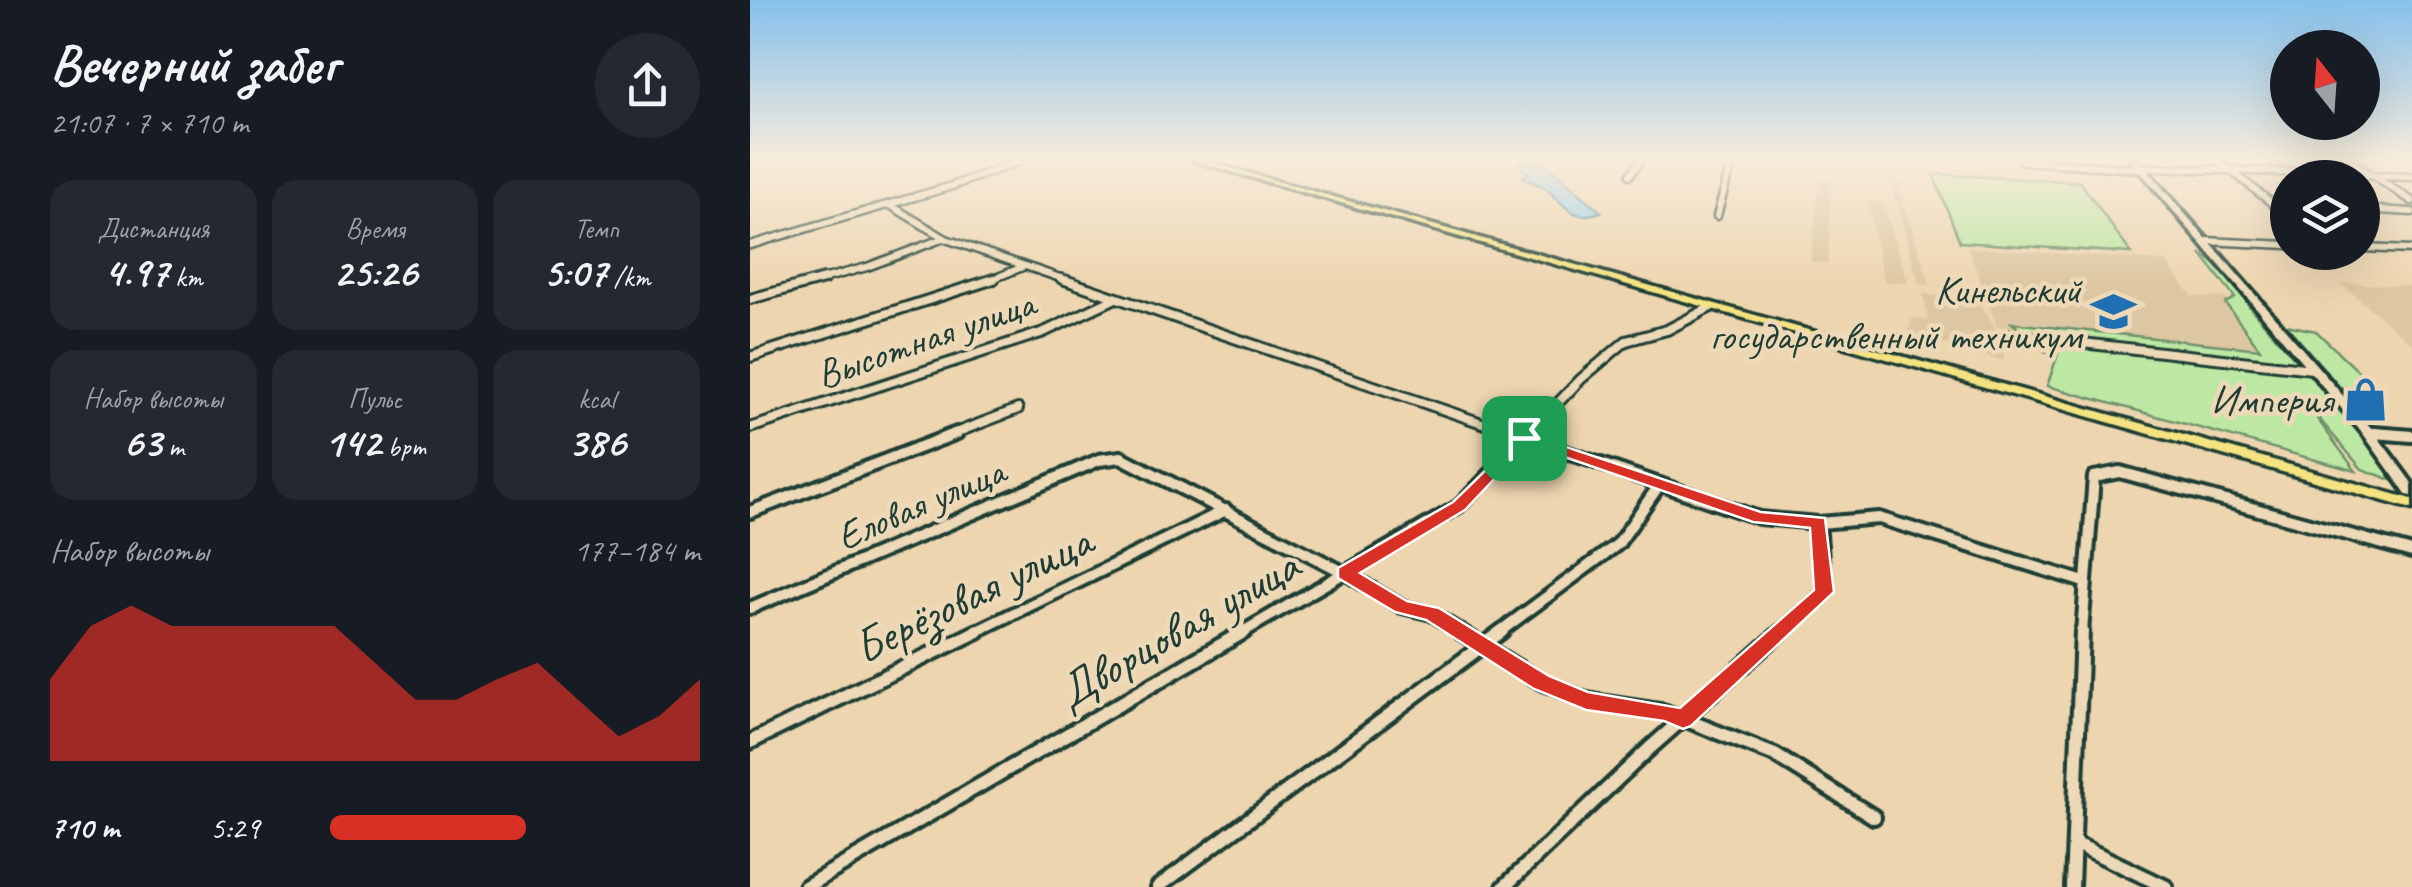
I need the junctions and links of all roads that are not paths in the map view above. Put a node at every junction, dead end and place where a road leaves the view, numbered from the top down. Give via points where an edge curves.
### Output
1 (898, 202) edge
2 (1346, 202) edge
3 (1721, 202) edge
4 (2171, 202) edge
5 (890, 205) junction
6 (2380, 211) edge
7 (2412, 212) edge
8 (1717, 216) dead end
9 (944, 238) junction
10 (2206, 242) junction
11 (2270, 244) edge
12 (750, 245) edge
13 (2380, 249) edge
14 (2412, 250) edge
15 (1024, 266) junction
16 (1116, 298) junction
17 (750, 299) edge
18 (1711, 307) junction
19 (2012, 335) dead end
20 (750, 358) edge
21 (2312, 368) junction
22 (1018, 409) dead end
23 (750, 428) edge
24 (2368, 432) junction
25 (2412, 436) edge
26 (1524, 438) junction
27 (1660, 484) junction
28 (2412, 492) edge
29 (2412, 504) edge
30 (1226, 510) junction
31 (750, 512) edge
32 (1819, 523) junction
33 (2412, 552) edge
34 (1345, 573) junction
35 (2084, 582) junction
36 (750, 608) edge
37 (1484, 647) junction
38 (1683, 719) junction
39 (750, 742) edge
40 (1874, 818) dead end
41 (2074, 843) junction
42 (805, 887) edge
43 (1158, 887) edge
44 (1504, 887) edge
45 (2072, 887) edge
46 (2166, 887) edge

1 - 5 street
2 - 18 main road
3 - 8 street
4 - 10 main road
5 - 9 street
5 - 12 street
6 - 7 street
9 - 15 street
9 - 17 street via 867,268
10 - 11 street
10 - 21 main road
13 - 14 street
15 - 16 street
15 - 20 street
16 - 23 street, Высотная улица via 1044,332
16 - 26 street
18 - 26 street, Дворцовая улица via 1667,330 1626,341
18 - 29 main road
19 - 21 street
21 - 24 main road
22 - 31 street
24 - 25 street
24 - 28 main road
26 - 27 street
26 - 34 street, Дворцовая улица via 1459,506
27 - 32 street via 1759,518
27 - 37 street via 1618,544
30 - 34 street
30 - 36 street, Еловая улица via 1132,462 1099,460
30 - 39 street, Берёзовая улица
32 - 35 street via 1879,518
32 - 38 street via 1824,592
33 - 35 street via 2120,472 2094,477
34 - 37 street
34 - 42 street, Дворцовая улица
35 - 41 street
37 - 38 street via 1586,700
37 - 43 street
38 - 40 street via 1775,756
38 - 44 street
41 - 45 street
41 - 46 street

